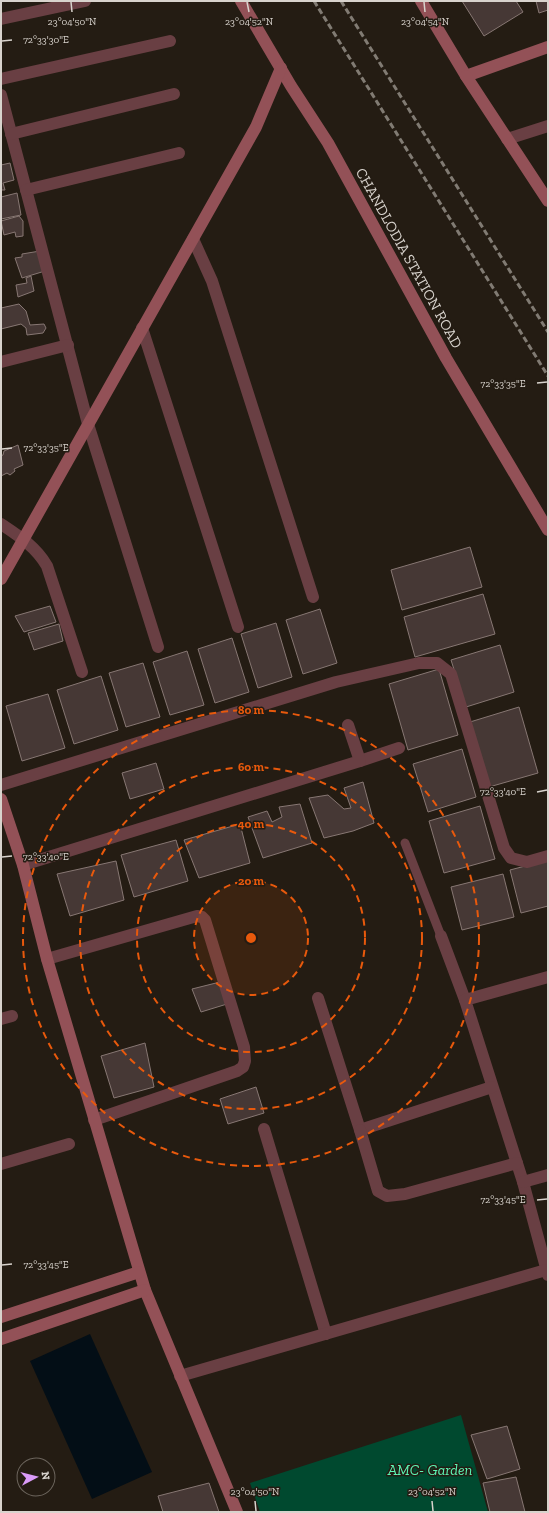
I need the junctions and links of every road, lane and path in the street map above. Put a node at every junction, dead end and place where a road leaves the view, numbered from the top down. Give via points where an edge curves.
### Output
1 (84, 1) edge
2 (241, 1) edge
3 (421, 1) edge
4 (1, 20) edge
5 (170, 41) dead end
6 (548, 47) edge
7 (281, 68) junction
8 (466, 76) junction
9 (1, 78) edge
10 (174, 94) dead end
11 (1, 95) edge
12 (548, 126) edge
13 (11, 134) junction
14 (507, 139) junction
15 (179, 154) dead end
16 (26, 190) junction
17 (548, 201) edge
18 (193, 239) junction
19 (142, 328) junction
20 (68, 345) junction
21 (1, 362) edge
22 (88, 424) junction
23 (1, 524) edge
24 (548, 530) edge
25 (24, 539) junction
26 (6, 562) edge
27 (1, 580) edge
28 (313, 597) dead end
29 (238, 627) dead end
30 (158, 647) dead end
31 (82, 672) dead end
32 (348, 725) dead end
33 (399, 748) dead end
34 (360, 761) junction
35 (1, 785) edge
36 (1, 799) edge
37 (405, 843) dead end
38 (548, 856) edge
39 (23, 865) junction
40 (440, 936) joint
41 (47, 959) junction
42 (548, 977) edge
43 (318, 998) dead end
44 (465, 1000) junction
45 (492, 1087) junction
46 (94, 1120) junction
47 (264, 1129) dead end
48 (360, 1130) junction
49 (69, 1144) dead end
50 (1, 1164) edge
51 (517, 1164) junction
52 (548, 1175) edge
53 (523, 1182) junction
54 (140, 1272) junction
55 (547, 1272) edge
56 (145, 1290) junction
57 (1, 1317) edge
58 (326, 1334) junction
59 (1, 1340) edge
60 (180, 1376) junction
61 (237, 1512) edge

1 - 4 street
2 - 7 street, CHANDLODIA STATION ROAD
3 - 8 street
5 - 9 street
6 - 8 street
7 - 18 street via 256,127
7 - 24 street, CHANDLODIA STATION ROAD via 328,142 446,358
8 - 14 street
10 - 13 street
11 - 13 street
12 - 14 street
13 - 16 street
14 - 17 street
15 - 16 street
16 - 20 street
18 - 19 street
18 - 28 street via 212,281
19 - 22 street
19 - 29 street
20 - 21 street
20 - 22 street
22 - 25 street
22 - 30 street
23 - 25 street
25 - 26 street
25 - 31 street via 41,555 47,566
26 - 27 street
32 - 34 street
33 - 34 street
34 - 39 street
35 - 38 street via 336,682 418,663 437,663 451,674 504,848 511,858 527,862
36 - 39 street
37 - 40 lane
39 - 41 street
40 - 44 street
41 - 46 street
41 - 46 street via 197,916 202,917 244,1047 245,1061 243,1067 237,1071
42 - 44 street
43 - 48 street
44 - 45 street
45 - 48 street
45 - 51 street
46 - 54 street
47 - 58 street
48 - 51 street via 378,1191 387,1196 406,1194
49 - 50 street
51 - 53 street
52 - 53 street
53 - 55 street
54 - 56 street
54 - 57 street
55 - 58 street
56 - 59 street
56 - 60 street
58 - 60 street
60 - 61 street

